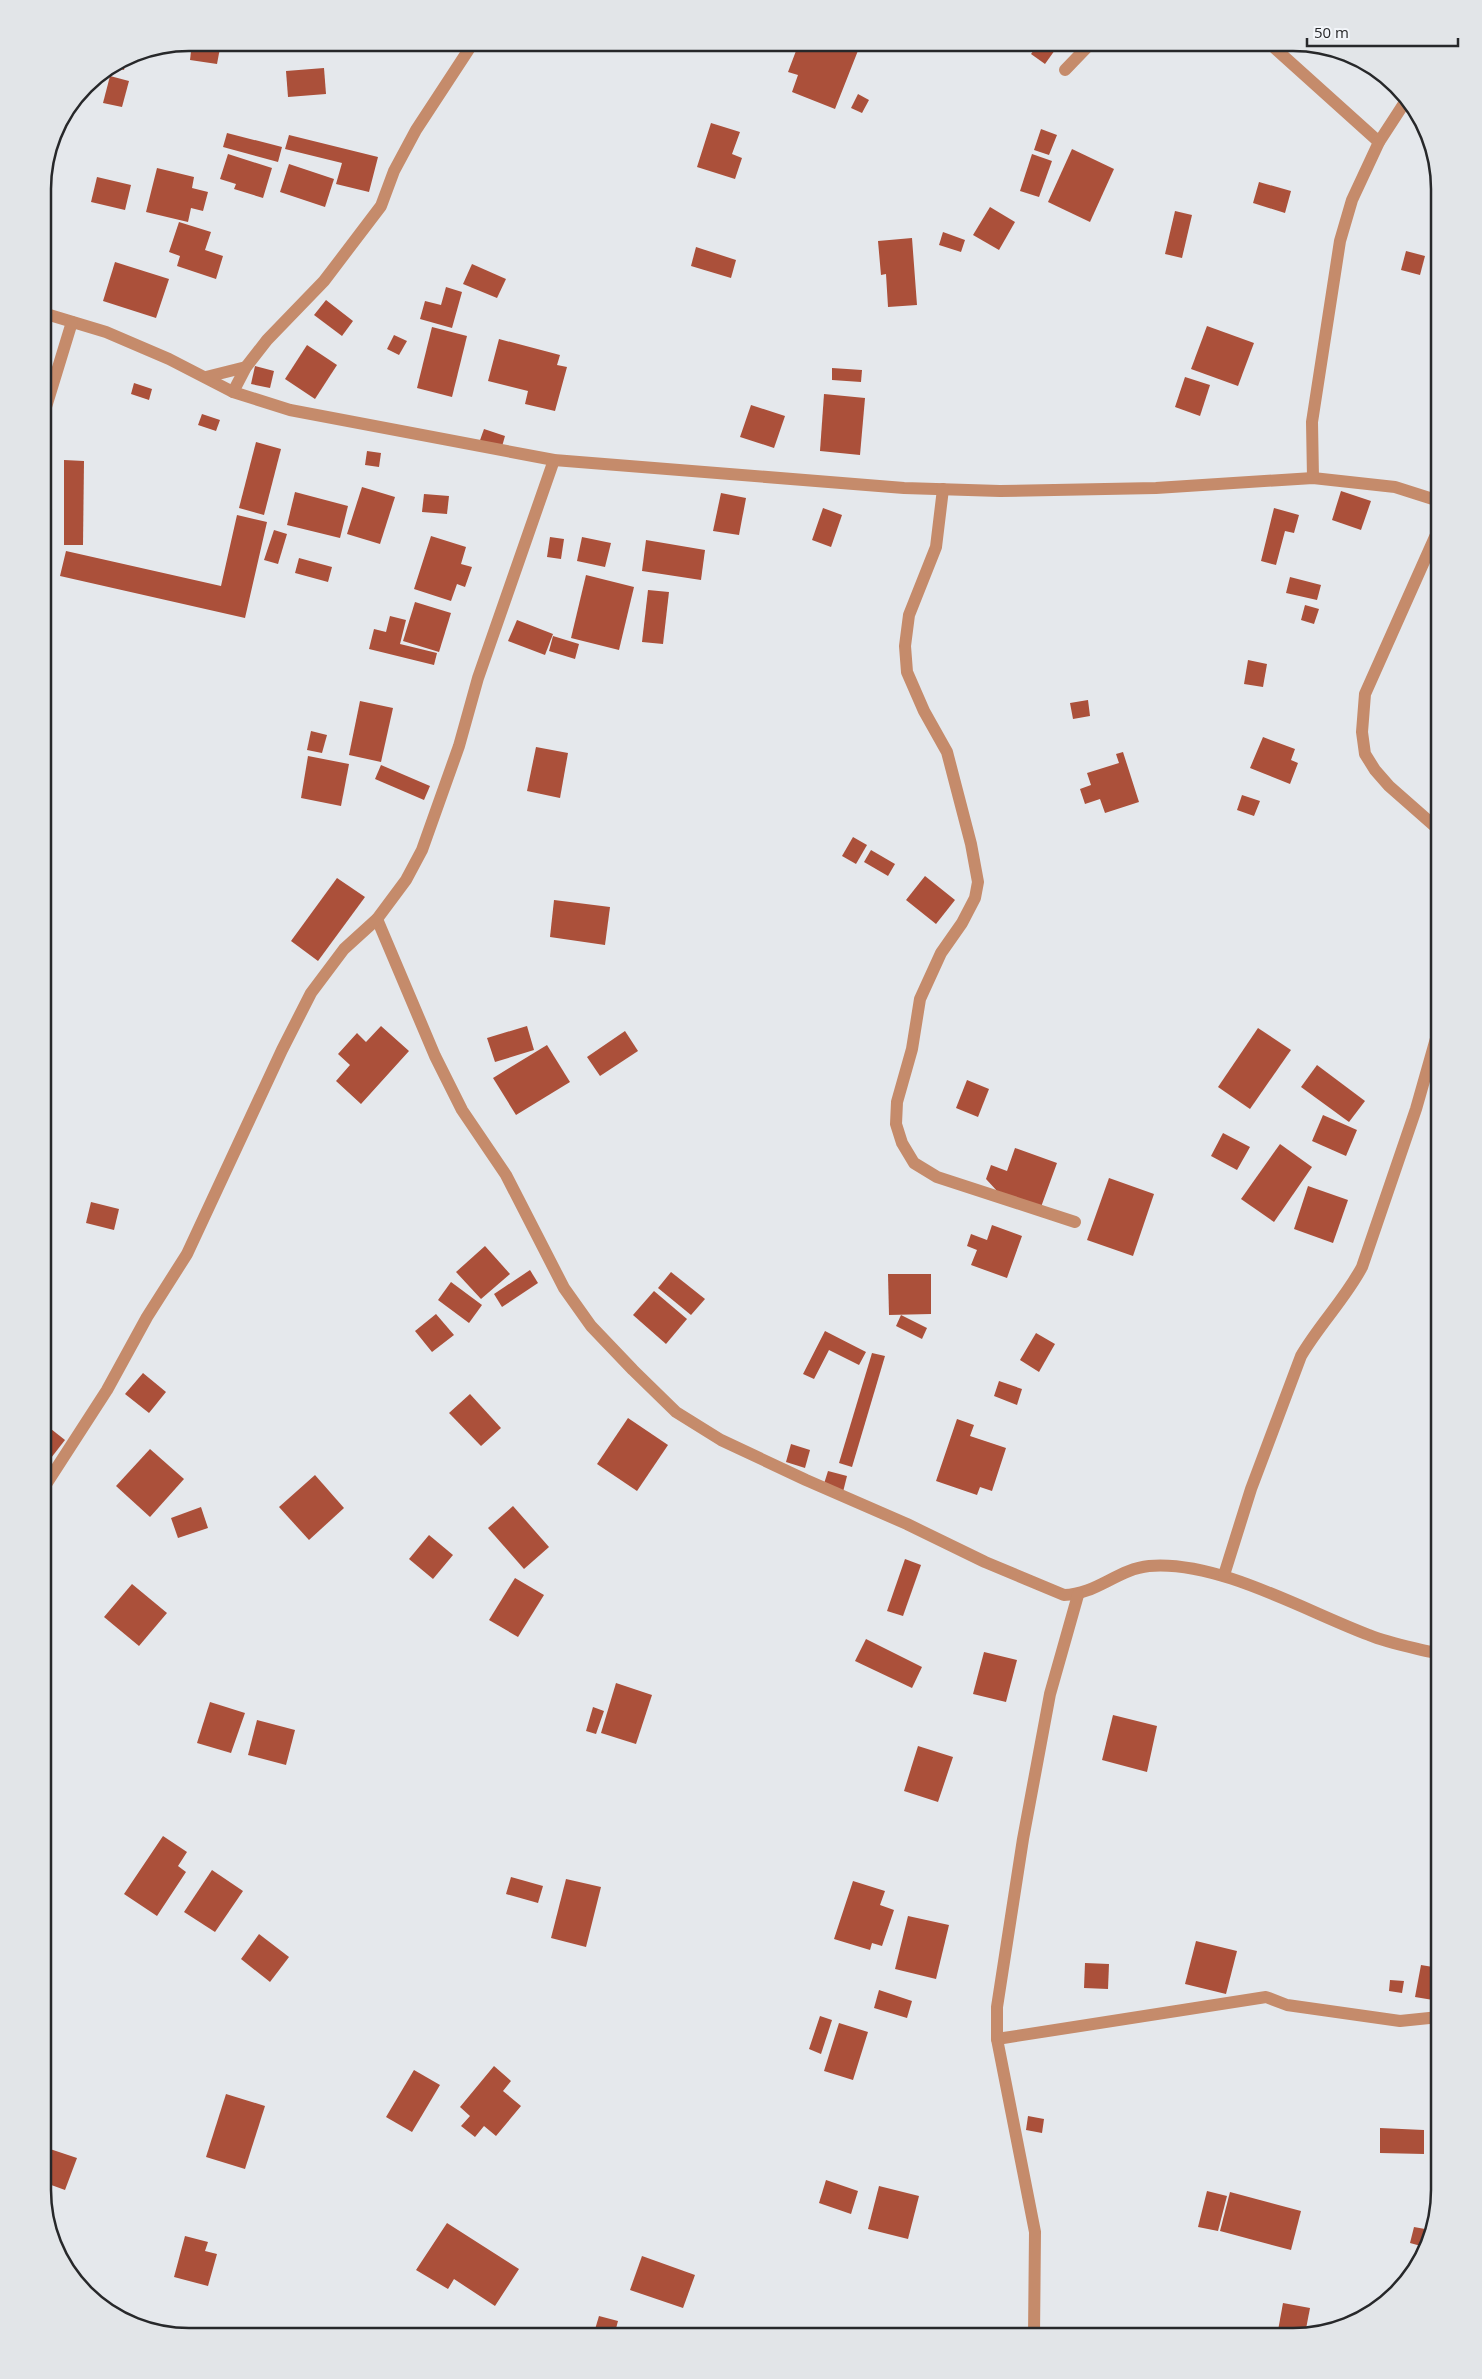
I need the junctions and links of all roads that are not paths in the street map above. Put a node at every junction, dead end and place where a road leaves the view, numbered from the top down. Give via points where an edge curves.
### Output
1 (468, 51) edge
2 (1083, 52) edge
3 (1279, 52) edge
4 (1065, 70) dead end
5 (1403, 106) edge
6 (1380, 142) junction
7 (52, 316) edge
8 (72, 322) junction
9 (246, 367) junction
10 (206, 378) junction
11 (52, 388) edge
12 (233, 392) junction
13 (554, 460) junction
14 (1313, 478) junction
15 (943, 489) junction
16 (1431, 498) edge
17 (1431, 548) edge
18 (1431, 822) edge
19 (377, 919) junction
20 (1431, 1058) edge
21 (1075, 1222) dead end
22 (51, 1477) edge
23 (1224, 1575) junction
24 (1078, 1595) junction
25 (1431, 1652) edge
26 (1431, 2017) edge
27 (997, 2039) junction
28 (1034, 2328) edge

1 - 9 street via 416,130 394,171 381,206 324,281 267,340
2 - 4 street
3 - 6 street
5 - 6 street
6 - 14 street via 1352,200 1340,241 1312,422
7 - 8 street
8 - 10 street via 106,332
8 - 11 street
9 - 10 street
9 - 12 street
10 - 12 street
12 - 13 street via 290,410
13 - 15 street
13 - 19 street via 422,850 406,880
14 - 15 street via 1156,488
14 - 16 street via 1395,487
15 - 21 street via 936,547 909,615 905,646 907,672 947,752 978,882 975,898 941,953 920,999 912,1049 897,1102 896,1124 902,1144 914,1162 936,1177
17 - 18 street via 1366,694 1362,732 1364,754 1375,770
19 - 22 street via 344,949 311,993 187,1254
19 - 24 street via 458,1102 506,1175 564,1288 592,1326 676,1412 730,1444 985,1562 1064,1595
20 - 23 street via 1362,1267 1301,1356 1251,1489
23 - 24 street via 1172,1566 1149,1566 1123,1573
23 - 25 street via 1371,1636
24 - 27 street via 1050,1694 1004,1955 997,2007
26 - 27 street via 1400,2021 1286,2005 1266,1998
27 - 28 street via 1035,2232

